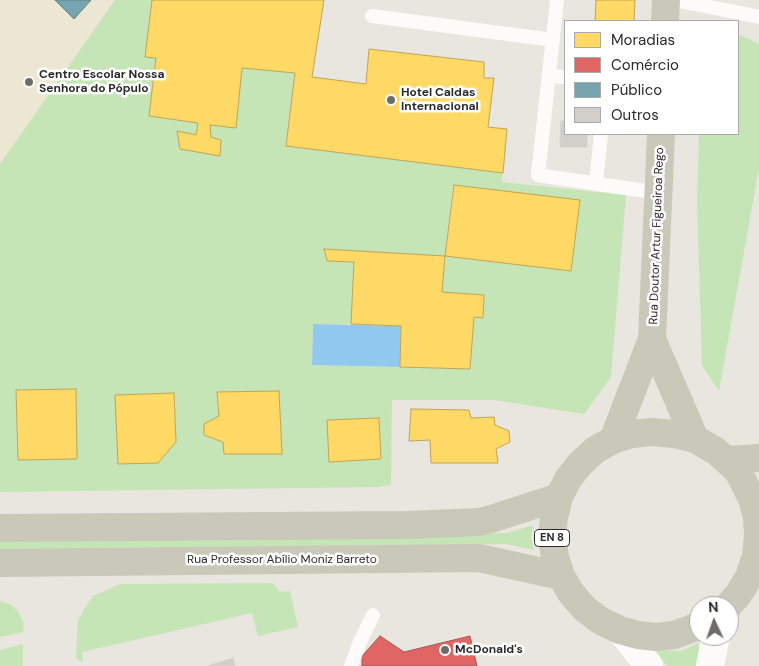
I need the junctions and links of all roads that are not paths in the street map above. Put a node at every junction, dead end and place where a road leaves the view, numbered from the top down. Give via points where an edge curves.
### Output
1 (557, 0) edge
2 (666, 0) edge
3 (675, 0) edge
4 (372, 16) dead end
5 (759, 17) edge
6 (665, 20) edge
7 (553, 40) junction
8 (549, 76) junction
9 (564, 77) edge
10 (601, 135) edge
11 (661, 135) edge
12 (596, 184) junction
13 (659, 194) junction
14 (652, 339) junction
15 (695, 439) junction
16 (613, 440) junction
17 (759, 458) edge
18 (728, 460) junction
19 (559, 497) junction
20 (0, 528) edge
21 (759, 534) edge
22 (0, 563) edge
23 (561, 576) junction
24 (737, 596) edge
25 (373, 615) dead end
26 (620, 630) junction
27 (689, 630) edge
28 (714, 646) edge
29 (351, 666) edge
30 (649, 666) edge
31 (710, 666) edge

1 - 7 lane
2 - 6 main road
3 - 5 lane
4 - 7 lane
7 - 8 lane
8 - 9 lane
8 - 12 lane via 538,175
10 - 12 lane
11 - 13 main road, Rua Doutor Artur Figueiroa Rego
12 - 13 lane
13 - 14 main road, Rua Doutor Artur Figueiroa Rego
14 - 15 main road, Rua Doutor Artur Figueiroa Rego
14 - 16 main road, Rua Doutor Artur Figueiroa Rego
15 - 16 main road, EN 8 via 652,432
15 - 18 main road, EN 8
16 - 19 main road, EN 8 via 580,464
17 - 18 main road
18 - 21 main road, EN 8 via 738,471 752,499
19 - 20 main road via 479,522
19 - 23 main road, EN 8 via 552,537
21 - 24 main road, EN 8 via 749,577
22 - 23 main road, Rua Professor Abílio Moniz Barreto via 480,558
23 - 26 main road, EN 8 via 585,609 600,621
25 - 29 lane
26 - 27 main road, EN 8 via 656,637
26 - 30 main road, EN 8
28 - 31 main road

